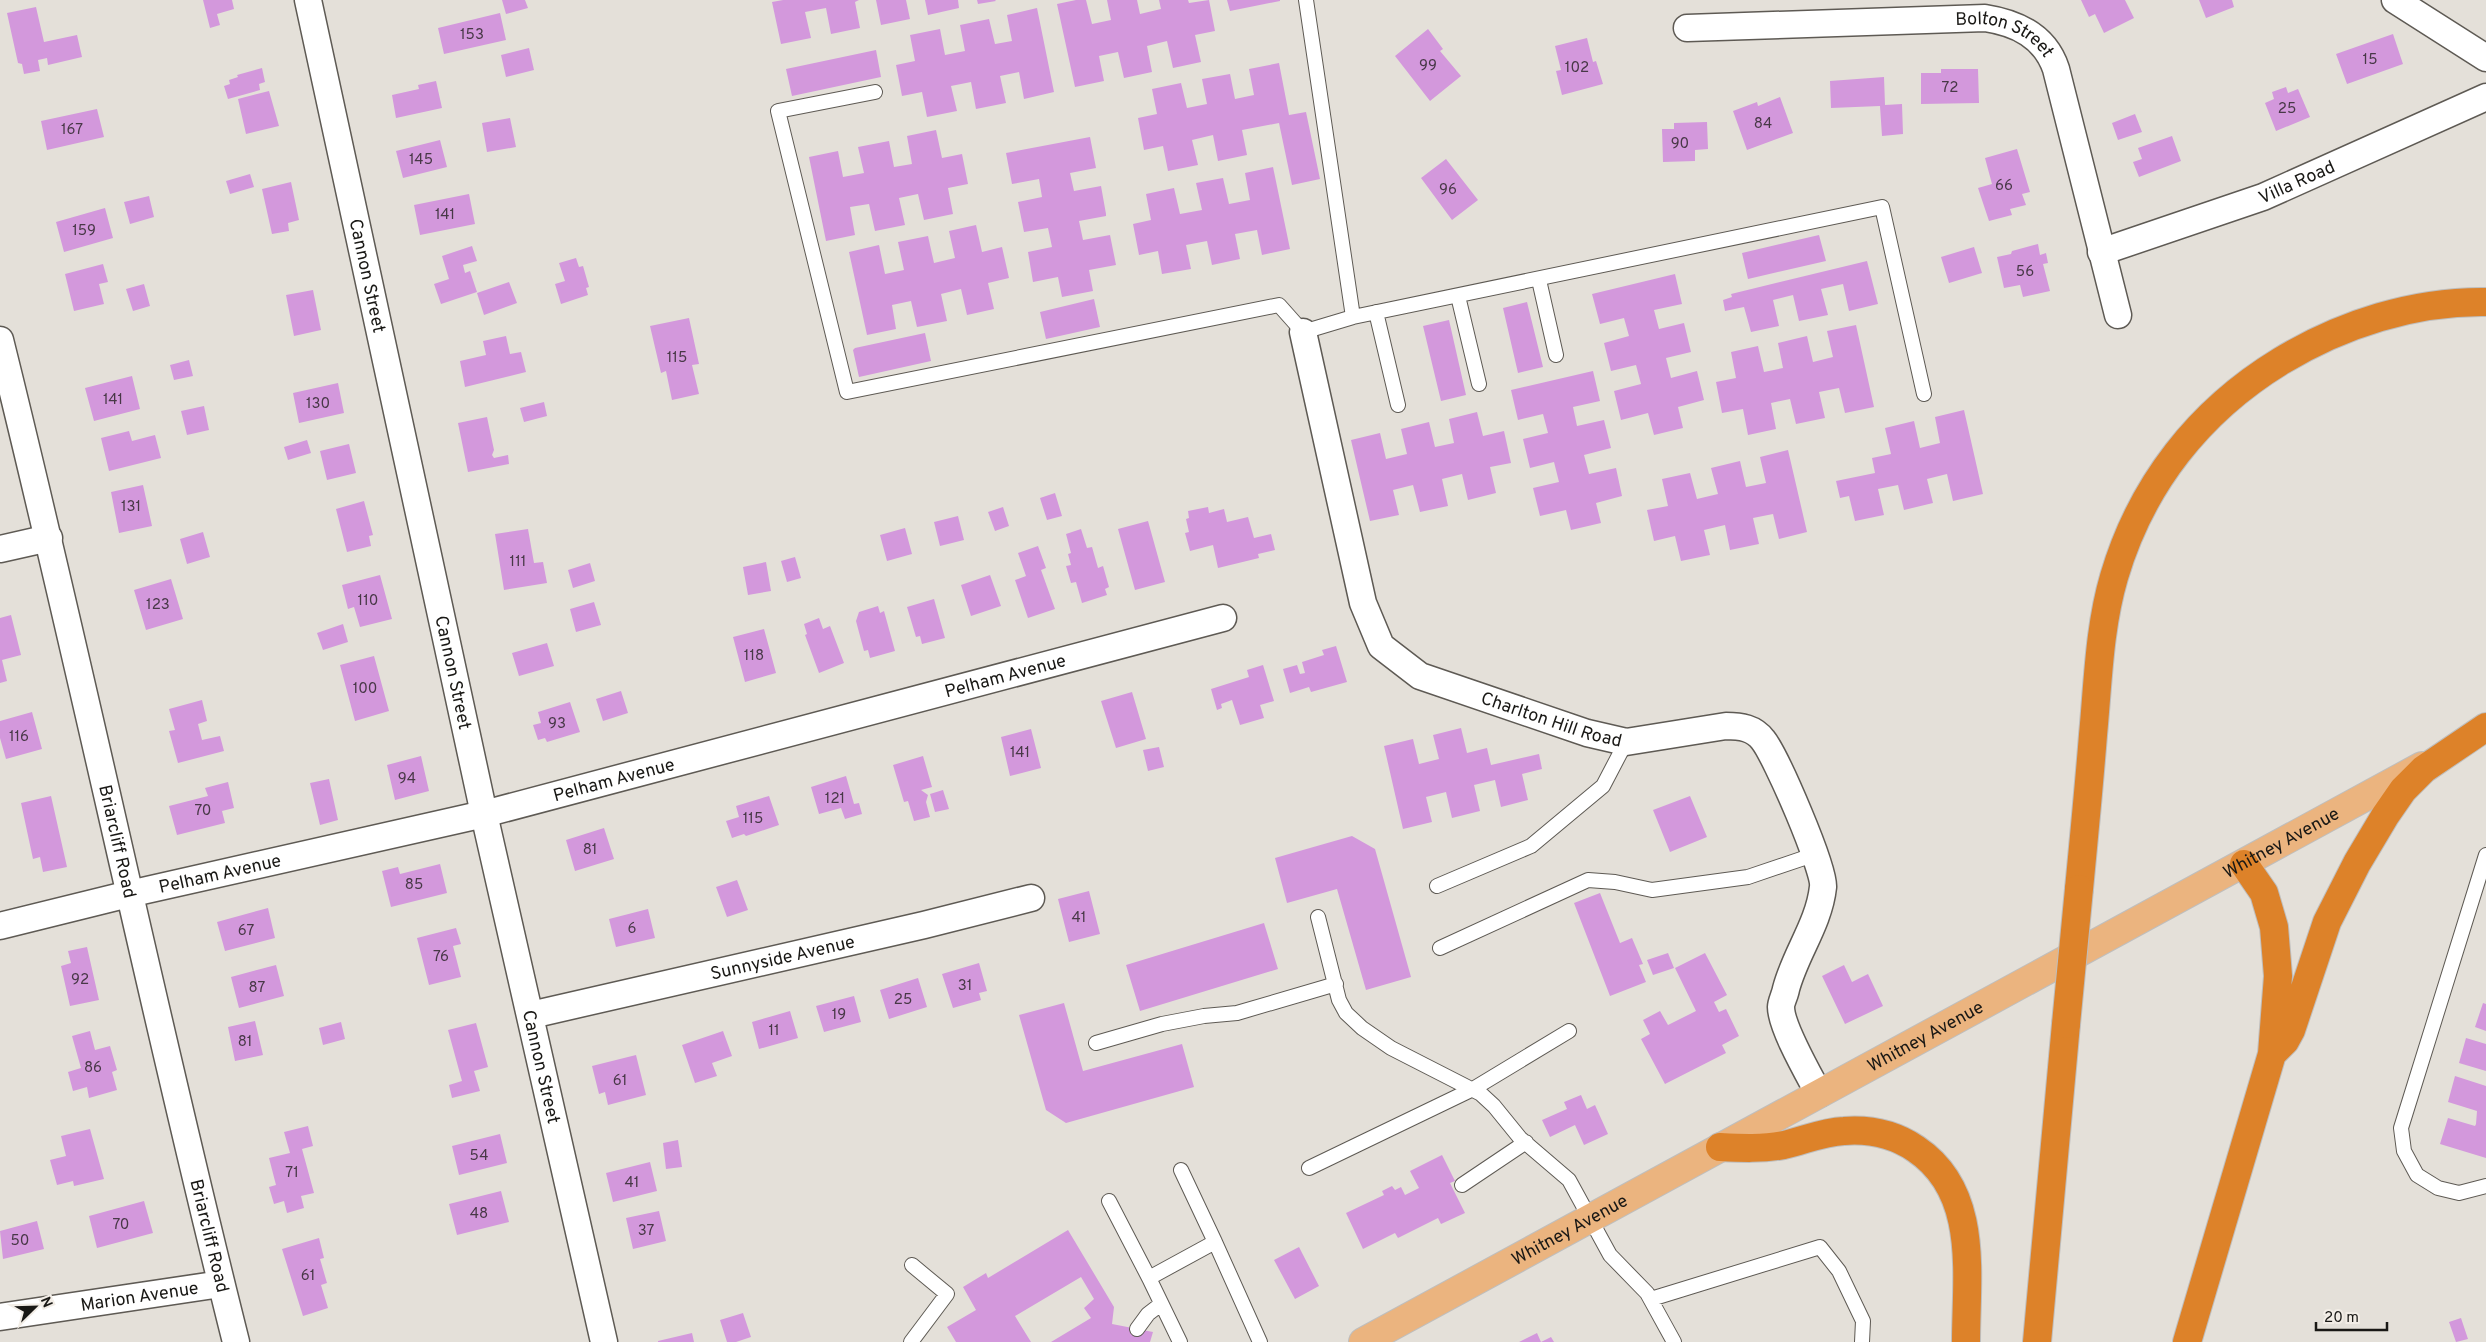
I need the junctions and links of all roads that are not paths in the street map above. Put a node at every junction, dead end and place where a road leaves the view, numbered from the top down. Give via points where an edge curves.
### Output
1 (308, 0) edge
2 (1306, 0) edge
3 (2409, 3) edge
4 (1687, 28) dead end
5 (2486, 58) edge
6 (875, 92) dead end
7 (2486, 97) edge
8 (2101, 252) junction
9 (1539, 280) junction
10 (1458, 296) junction
11 (2486, 302) edge
12 (1376, 312) junction
13 (2118, 315) dead end
14 (1353, 317) junction
15 (1303, 332) junction
16 (0, 340) edge
17 (1556, 355) dead end
18 (1480, 384) dead end
19 (1924, 394) dead end
20 (1398, 405) dead end
21 (49, 538) junction
22 (0, 549) edge
23 (1223, 618) dead end
24 (2486, 728) edge
25 (1626, 742) junction
26 (2447, 751) junction
27 (484, 814) junction
28 (1816, 854) junction
29 (2486, 855) edge
30 (2244, 864) junction
31 (1437, 886) dead end
32 (129, 894) junction
33 (1031, 898) dead end
34 (1318, 917) dead end
35 (0, 926) edge
36 (1440, 948) dead end
37 (1336, 984) junction
38 (532, 1015) junction
39 (1569, 1031) dead end
40 (1096, 1043) dead end
41 (2272, 1054) junction
42 (1473, 1089) junction
43 (1818, 1094) junction
44 (1526, 1142) junction
45 (1720, 1147) junction
46 (1309, 1168) dead end
47 (1181, 1170) dead end
48 (1462, 1185) dead end
49 (2486, 1186) edge
50 (1109, 1201) dead end
51 (1590, 1218) junction
52 (1215, 1242) junction
53 (912, 1265) dead end
54 (1149, 1278) junction
55 (221, 1284) junction
56 (1651, 1299) junction
57 (1161, 1304) junction
58 (0, 1317) edge
59 (1137, 1329) dead end
60 (236, 1342) edge
61 (604, 1342) edge
62 (911, 1342) edge
63 (1180, 1342) edge
64 (1260, 1342) edge
65 (1363, 1342) edge
66 (1674, 1342) edge
67 (1862, 1342) edge
68 (1966, 1342) edge
69 (2037, 1342) edge
70 (2187, 1342) edge

1 - 27 street, Cannon Street
2 - 14 lane
3 - 5 street
4 - 8 street, Bolton Street via 1985,18 2009,22 2042,42 2052,55
6 - 15 lane via 778,111 847,392 1279,306
7 - 8 street, Villa Road via 2263,197
8 - 13 street, Bolton Street
9 - 10 lane
9 - 17 lane
9 - 19 lane via 1882,207
10 - 12 lane
10 - 18 lane
11 - 69 highway, bridge via 2441,304 2400,312 2350,328 2294,353 2254,379 2193,432 2161,474 2129,536 2108,601 2098,671
12 - 14 lane
12 - 20 lane
14 - 15 lane
15 - 25 street, Charlton Hill Road via 1363,603 1381,646 1420,676 1588,733
16 - 21 street, Briarcliff Road
21 - 22 street
21 - 32 street, Briarcliff Road
23 - 27 street, Pelham Avenue
24 - 26 highway, Whitney Avenue
25 - 28 street, Charlton Hill Road via 1726,726 1740,726 1753,731 1769,749
25 - 31 lane via 1603,786 1531,846
26 - 30 main road, Whitney Avenue
26 - 41 highway via 2403,790 2357,863 2328,922 2292,1030
27 - 32 street, Pelham Avenue
27 - 38 street, Cannon Street
28 - 36 lane via 1748,877 1652,890 1588,880
28 - 43 street, Charlton Hill Road via 1824,884 1818,913 1790,973 1781,1008 1788,1031
29 - 49 lane via 2401,1128 2404,1151 2417,1175 2438,1188 2459,1193
30 - 41 highway via 2264,893 2274,927 2278,976
30 - 43 main road, Whitney Avenue
32 - 35 street, Pelham Avenue
32 - 55 street, Briarcliff Road
33 - 38 street, Sunnyside Avenue
34 - 37 lane
37 - 40 lane via 1237,1013 1162,1024
37 - 42 lane via 1346,1013 1362,1028 1391,1048
38 - 61 street, Cannon Street
39 - 42 lane
41 - 70 highway
42 - 44 lane via 1494,1106
42 - 46 lane
43 - 45 main road, Whitney Avenue
44 - 48 lane
44 - 51 lane via 1569,1180
45 - 51 main road, Whitney Avenue
45 - 68 highway via 1773,1146 1850,1130 1885,1134 1920,1152 1949,1184 1960,1209 1966,1245
47 - 52 lane
50 - 54 lane
51 - 56 lane via 1610,1255
51 - 65 main road, Whitney Avenue
52 - 54 lane
52 - 64 lane
53 - 62 lane via 946,1294
54 - 57 lane
55 - 58 street, Marion Avenue
55 - 60 street, Briarcliff Road
56 - 66 lane
56 - 67 lane via 1820,1247 1839,1271 1863,1321
57 - 59 lane
57 - 63 lane

